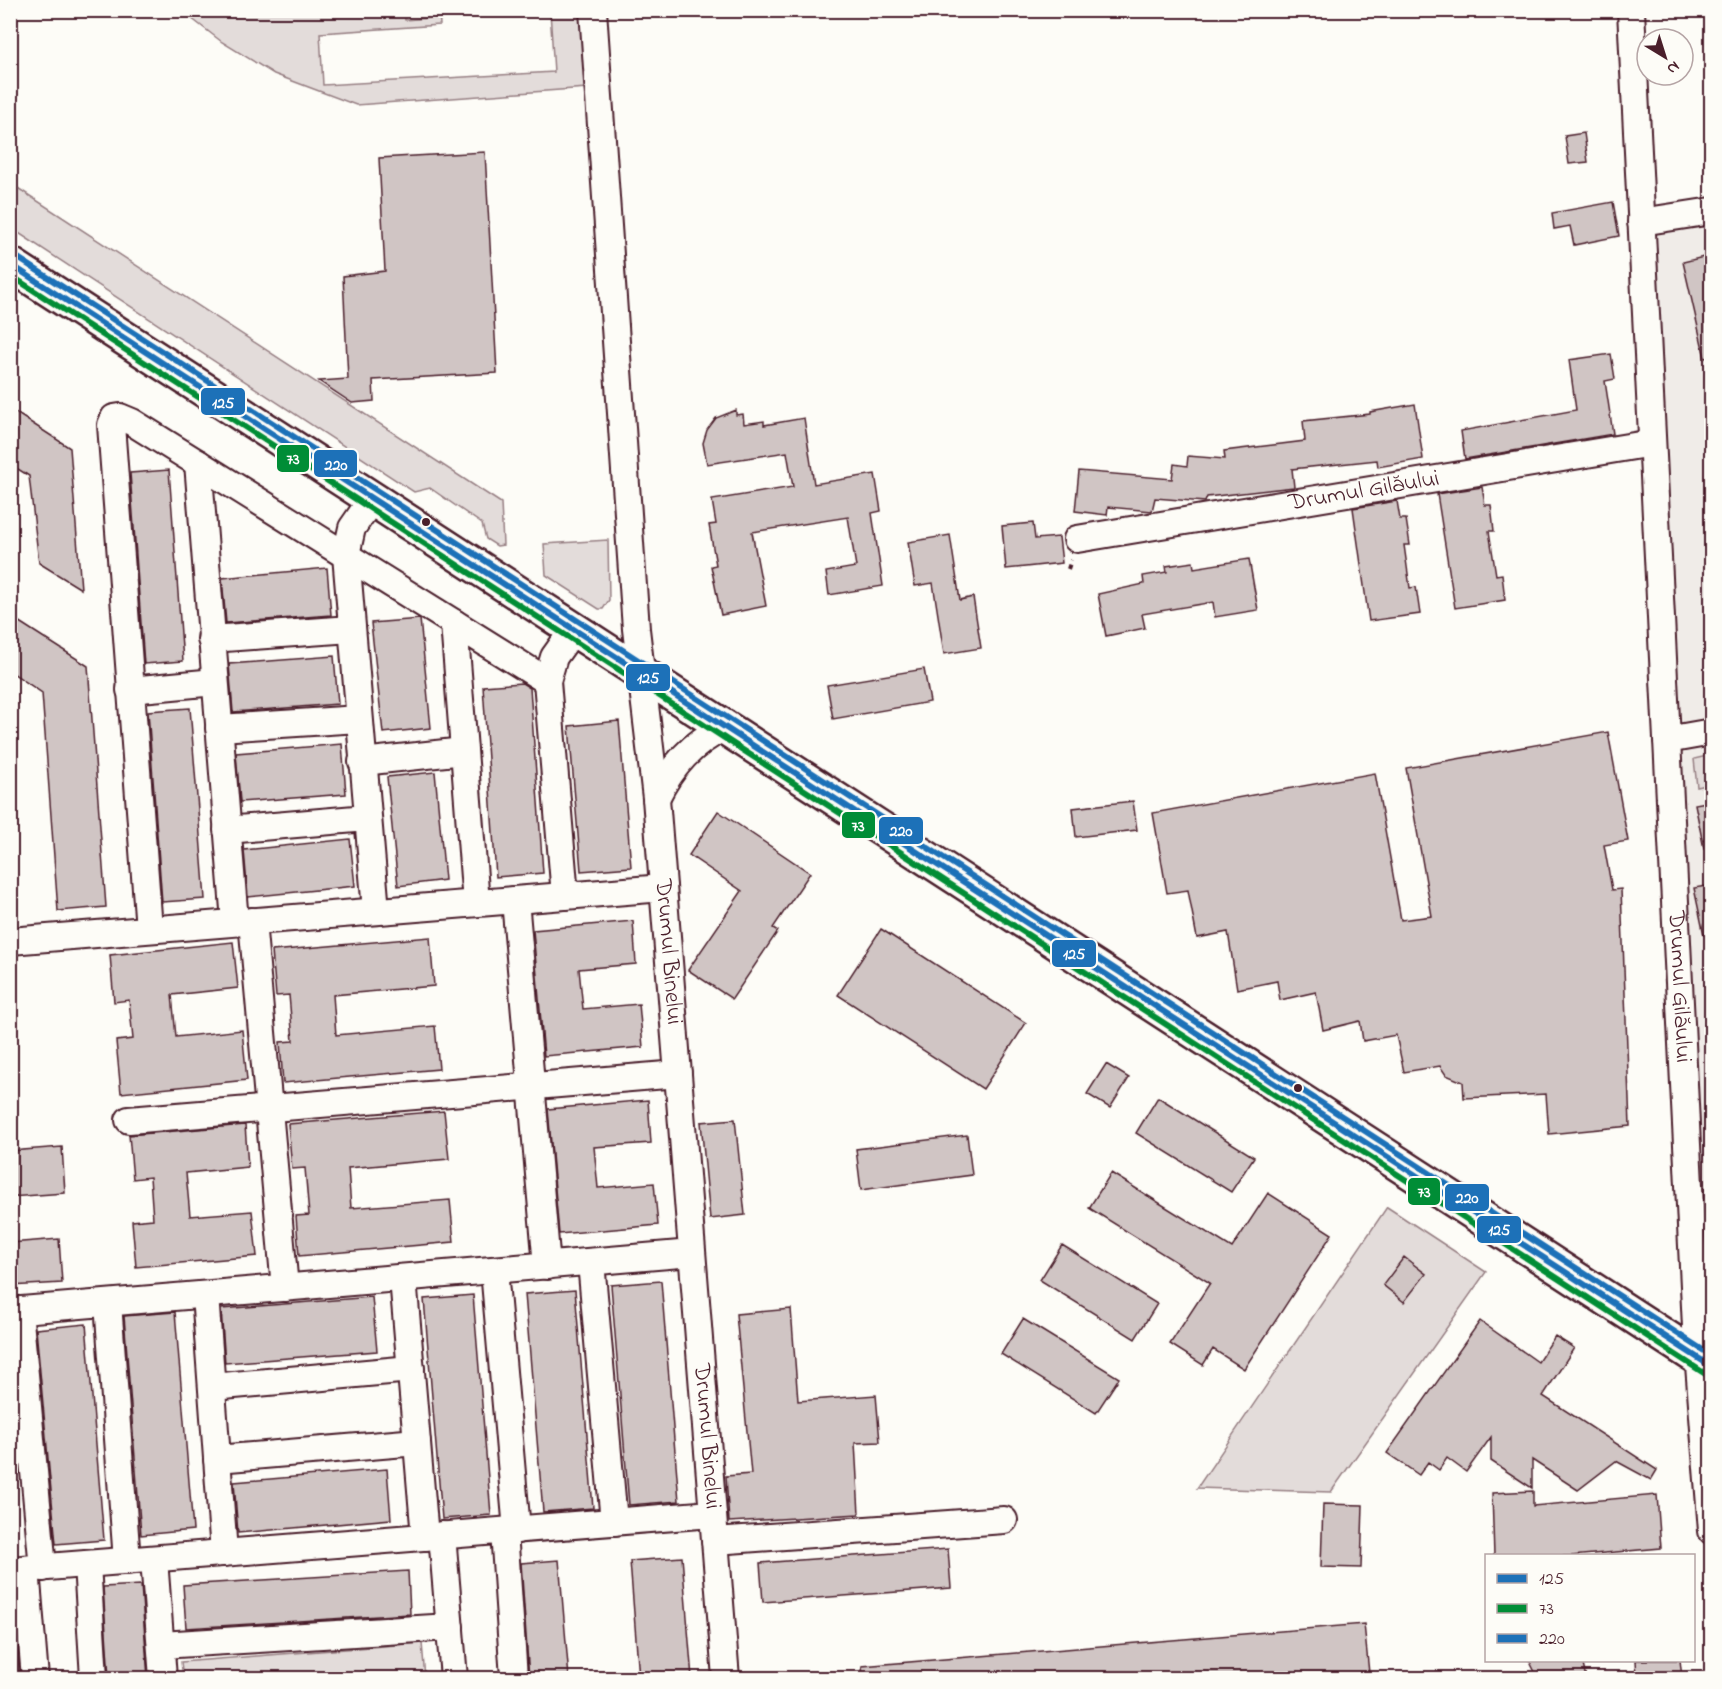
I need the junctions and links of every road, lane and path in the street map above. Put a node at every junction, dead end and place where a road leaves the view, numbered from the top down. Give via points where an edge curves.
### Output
1 (593, 10) edge
2 (1631, 10) edge
3 (1712, 211) edge
4 (1641, 222) junction
5 (10, 264) edge
6 (1652, 443) junction
7 (198, 463) junction
8 (372, 499) junction
9 (1077, 539) dead end
10 (346, 555) junction
11 (454, 623) junction
12 (351, 629) junction
13 (574, 629) junction
14 (211, 639) junction
15 (640, 672) junction
16 (547, 681) junction
17 (215, 682) junction
18 (130, 690) junction
19 (359, 719) junction
20 (725, 727) junction
21 (219, 728) junction
22 (1712, 732) edge
23 (1667, 741) junction
24 (464, 751) junction
25 (362, 762) junction
26 (656, 798) junction
27 (367, 818) junction
28 (227, 830) junction
29 (663, 888) junction
30 (565, 896) junction
31 (515, 900) junction
32 (476, 903) junction
33 (376, 911) junction
34 (243, 922) junction
35 (149, 929) junction
36 (10, 941) edge
37 (678, 1074) junction
38 (531, 1086) junction
39 (269, 1108) junction
40 (129, 1120) dead end
41 (692, 1253) junction
42 (591, 1262) junction
43 (547, 1266) junction
44 (494, 1270) junction
45 (403, 1278) junction
46 (285, 1288) junction
47 (205, 1294) junction
48 (108, 1303) junction
49 (15, 1310) edge
50 (1705, 1363) edge
51 (411, 1369) junction
52 (212, 1387) junction
53 (417, 1442) junction
54 (217, 1459) junction
55 (712, 1514) junction
56 (1004, 1520) dead end
57 (614, 1522) junction
58 (511, 1530) junction
59 (1712, 1531) edge
60 (434, 1536) junction
61 (715, 1541) junction
62 (224, 1553) junction
63 (154, 1559) junction
64 (128, 1561) junction
65 (87, 1564) junction
66 (27, 1569) edge
67 (450, 1627) junction
68 (161, 1645) junction
69 (35, 1678) edge
70 (94, 1678) edge
71 (163, 1678) edge
72 (454, 1678) edge
73 (514, 1678) edge
74 (726, 1678) edge

1 - 15 street, Drumul Binelui
2 - 4 street, Drumul Gilăului
3 - 4 street
4 - 6 street, Drumul Gilăului
5 - 8 main road
6 - 9 street, Drumul Gilăului
6 - 23 street, Drumul Gilăului
7 - 10 street
7 - 14 street
7 - 18 street via 132,422 114,418 111,425
8 - 10 street via 352,528
8 - 13 main road
10 - 11 street
10 - 12 street
11 - 16 street
11 - 24 street
12 - 14 street
12 - 19 street
13 - 15 main road
13 - 16 street via 554,657
14 - 17 street
15 - 20 main road
15 - 26 street, Drumul Binelui
16 - 30 street
17 - 18 street
17 - 21 street
18 - 35 street
19 - 21 street
19 - 25 street
20 - 26 street via 684,755
20 - 50 main road
21 - 28 street
22 - 23 street
23 - 50 street, Drumul Gilăului
24 - 25 street
24 - 32 street
25 - 27 street
26 - 29 street, Drumul Binelui
27 - 28 street
27 - 33 street
28 - 34 street
29 - 30 street
29 - 37 street, Drumul Binelui
30 - 31 street
31 - 32 street
31 - 38 street
32 - 33 street
33 - 34 street
34 - 35 street
34 - 39 street
35 - 36 street
37 - 38 street
37 - 41 street, Drumul Binelui
38 - 39 street
38 - 43 street
39 - 40 street
39 - 46 street
41 - 42 street
41 - 55 street, Drumul Binelui
42 - 43 street
42 - 57 street
43 - 44 street
44 - 45 street
44 - 58 street
45 - 46 street
45 - 51 street
46 - 47 street
47 - 48 street
47 - 52 street
48 - 49 street
48 - 64 street
49 - 66 street
50 - 59 street, Drumul Gilăului
51 - 52 street
51 - 53 street
52 - 54 street
53 - 54 street
53 - 60 street
54 - 62 street
55 - 57 street
55 - 61 street, Drumul Binelui
56 - 61 street
57 - 58 street
58 - 60 street
58 - 73 street
60 - 62 street
60 - 67 street
61 - 74 street, Drumul Binelui
62 - 63 street
63 - 64 street
63 - 68 street
64 - 65 street
65 - 66 street
65 - 70 street
66 - 69 street
67 - 68 street
67 - 72 street
68 - 71 street

